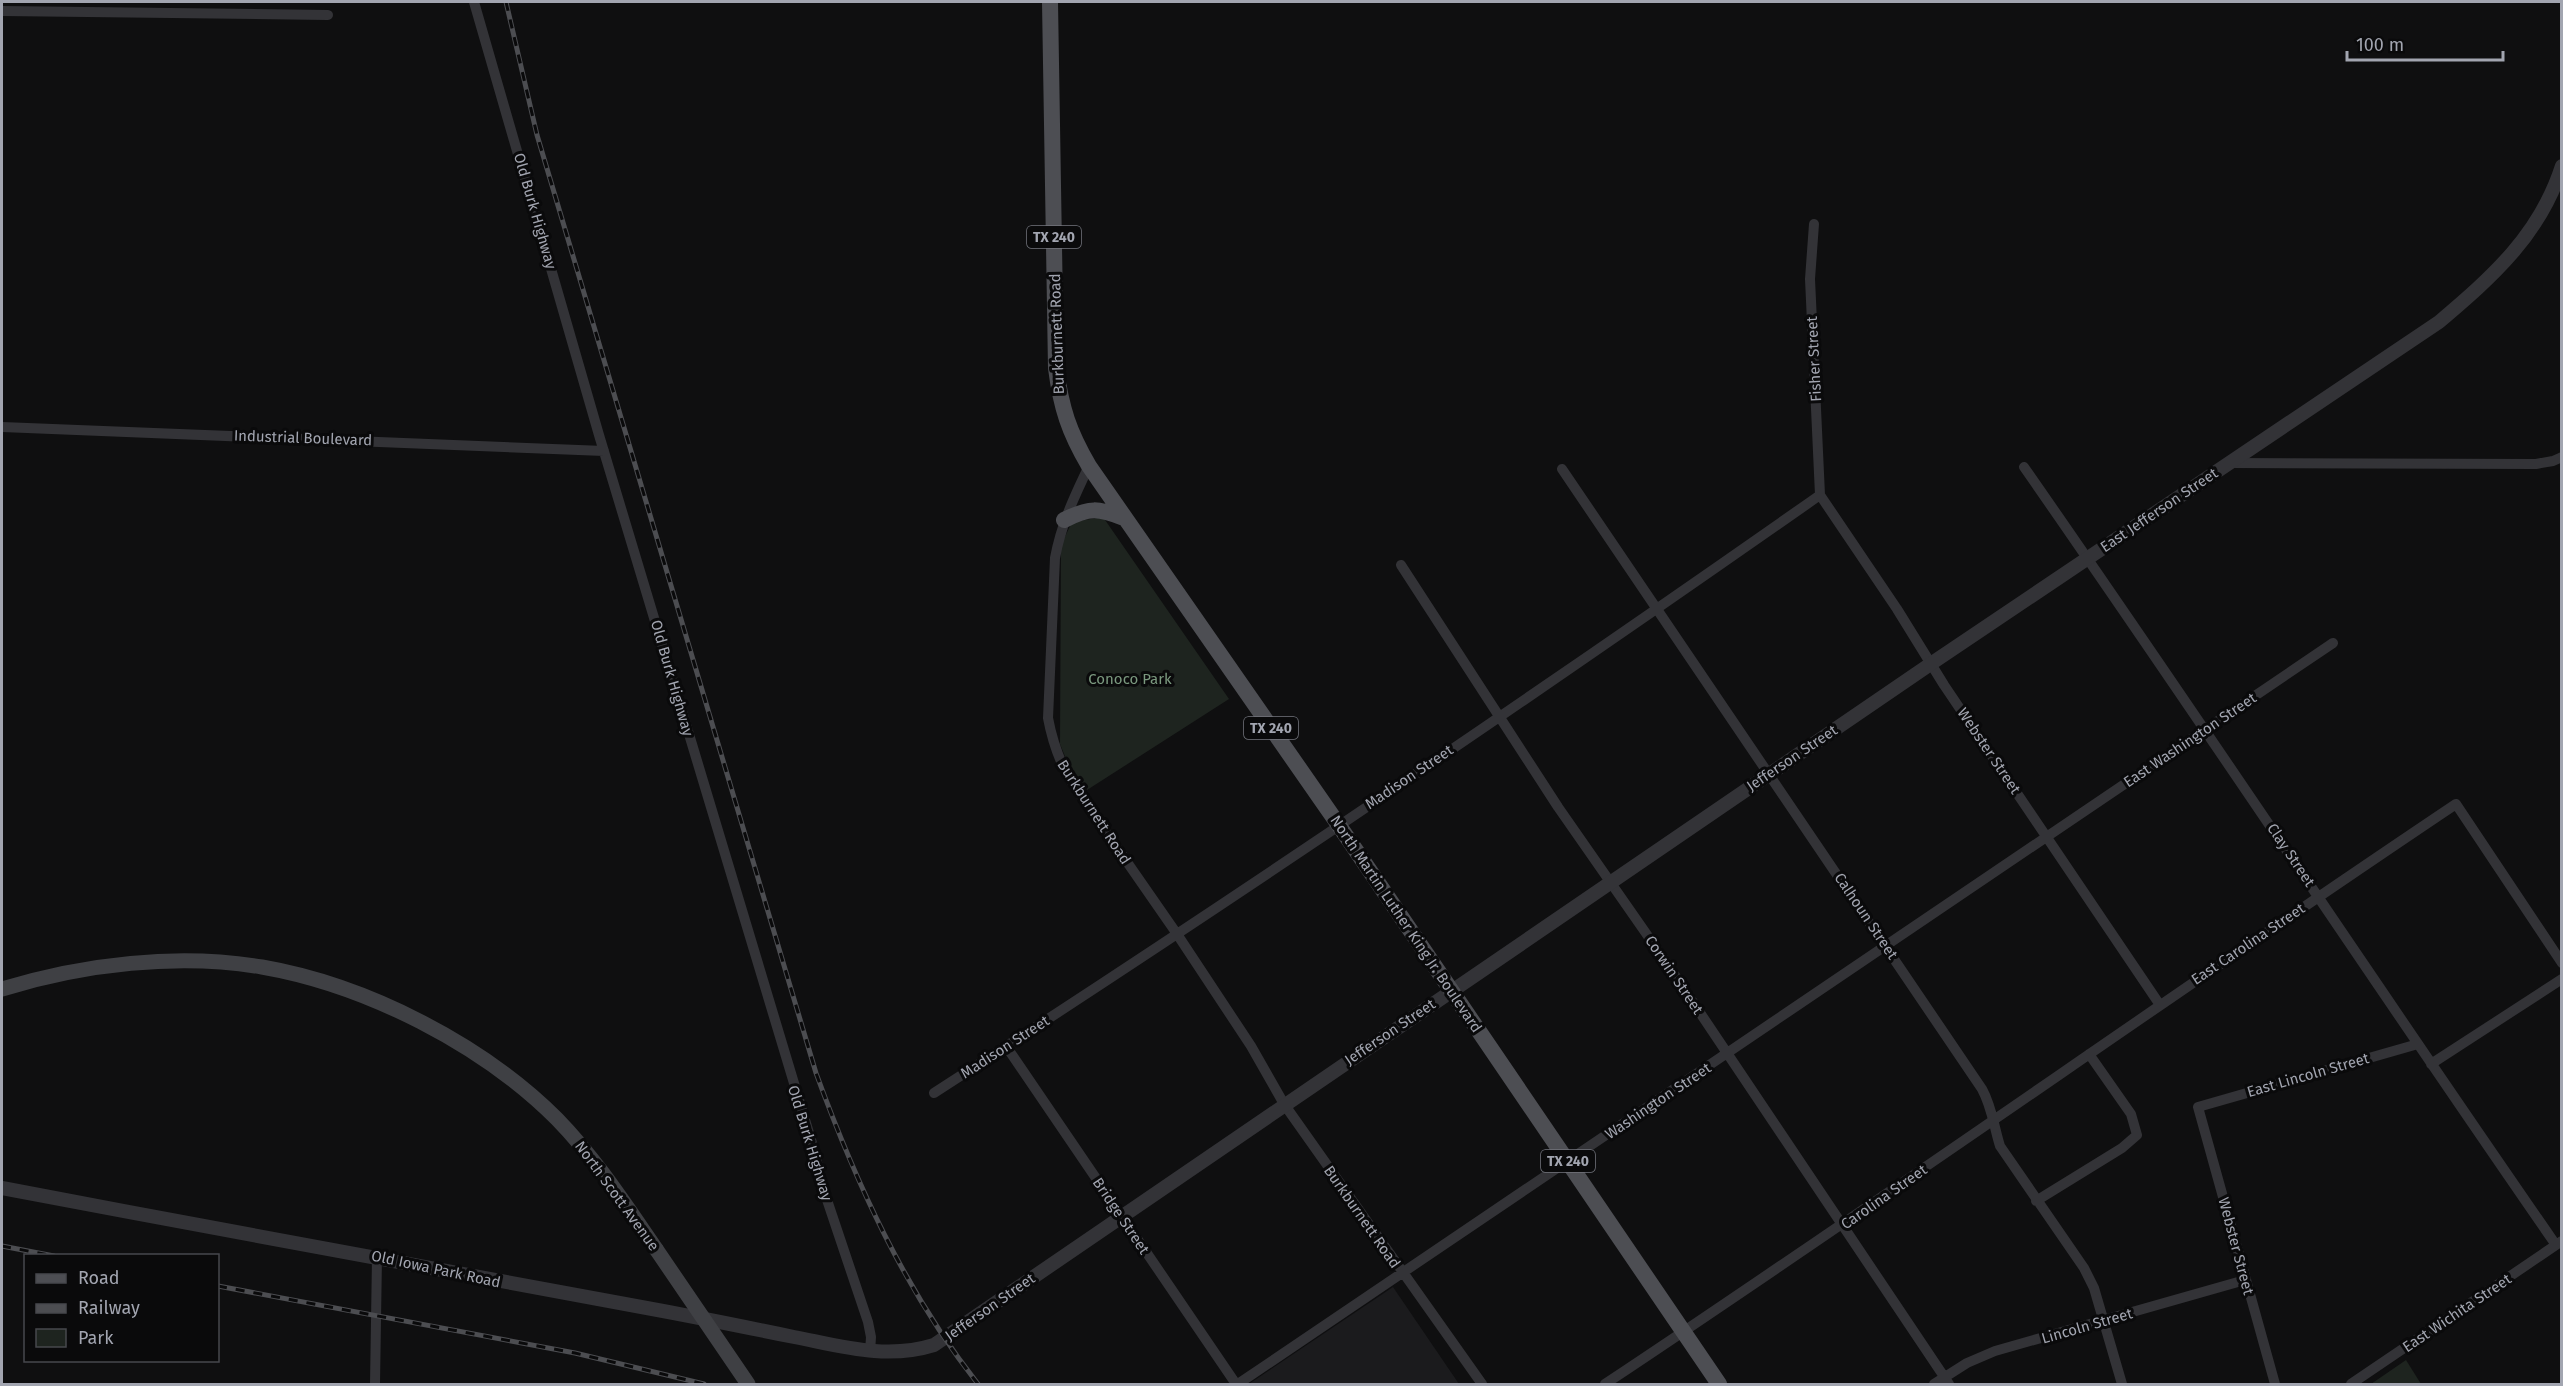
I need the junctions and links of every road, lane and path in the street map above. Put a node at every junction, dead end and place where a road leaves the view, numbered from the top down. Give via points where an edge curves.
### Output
1 (474, 2) edge
2 (1050, 2) edge
3 (2, 11) edge
4 (328, 15) dead end
5 (2562, 166) edge
6 (1814, 224) dead end
7 (2, 427) edge
8 (604, 451) junction
9 (2562, 457) edge
10 (2229, 463) junction
11 (1089, 466) junction
12 (2024, 467) dead end
13 (1562, 469) dead end
14 (1820, 495) junction
15 (1124, 518) junction
16 (1064, 520) junction
17 (2087, 558) junction
18 (1401, 565) dead end
19 (1658, 609) junction
20 (2333, 643) dead end
21 (1932, 663) junction
22 (1498, 717) junction
23 (2205, 728) junction
24 (1770, 774) junction
25 (1338, 824) junction
26 (2047, 837) junction
27 (1610, 882) junction
28 (2319, 896) junction
29 (1177, 934) junction
30 (1886, 945) junction
31 (2562, 963) edge
32 (2562, 979) edge
33 (2, 989) edge
34 (1451, 990) junction
35 (2160, 1005) junction
36 (2418, 1044) junction
37 (1006, 1046) junction
38 (1726, 1054) junction
39 (2089, 1054) junction
40 (2431, 1064) junction
41 (934, 1093) dead end
42 (1284, 1104) junction
43 (2198, 1107) joint
44 (1994, 1120) junction
45 (1569, 1162) junction
46 (2, 1188) edge
47 (2036, 1201) junction
48 (1121, 1216) junction
49 (1842, 1226) junction
50 (2559, 1243) edge
51 (376, 1257) junction
52 (1401, 1273) junction
53 (2245, 1280) junction
54 (2104, 1321) junction
55 (1683, 1333) junction
56 (870, 1352) junction
57 (1942, 1382) edge
58 (375, 1384) edge
59 (748, 1384) edge
60 (1237, 1384) edge
61 (1482, 1384) edge
62 (1605, 1384) edge
63 (1719, 1384) edge
64 (2122, 1384) edge
65 (2275, 1384) edge
66 (2351, 1384) edge

1 - 8 street, Old Burk Highway
2 - 11 main road, Burkburnett Road / TX 240 via 1056,368 1063,412 1072,438
3 - 4 street
5 - 10 street via 2555,186 2524,239 2481,286 2439,322
6 - 14 street, Fisher Street via 1810,279
7 - 8 street, Industrial Boulevard
8 - 56 street, Old Burk Highway via 822,1185 868,1322
9 - 10 street, East Jefferson Street via 2536,464
10 - 17 street, East Jefferson Street
11 - 15 main road, North Martin Luther King Jr. Boulevard / TX 240
11 - 16 street, Burkburnett Road
12 - 17 street, Clay Street
13 - 19 street, Calhoun Street
14 - 19 street, Madison Street
14 - 21 street, Webster Street
15 - 16 main road via 1092,509
15 - 25 main road, North Martin Luther King Jr. Boulevard / TX 240
16 - 29 street, Burkburnett Road via 1055,558 1048,718 1052,741 1068,777
17 - 21 street, East Jefferson Street
17 - 23 street, Clay Street
18 - 22 street, Corwin Street
19 - 22 street, Madison Street
19 - 24 street, Calhoun Street
20 - 23 street, East Washington Street
21 - 24 street, Jefferson Street
21 - 26 street, Webster Street
22 - 25 street, Madison Street
22 - 27 street, Corwin Street
23 - 26 street, East Washington Street
23 - 28 street, Clay Street
24 - 27 street, Jefferson Street
24 - 30 street, Calhoun Street
25 - 29 street, Madison Street
25 - 34 main road, North Martin Luther King Jr. Boulevard / TX 240
26 - 30 street, Washington Street
26 - 35 street, Webster Street
27 - 34 street, Jefferson Street
27 - 38 street, Corwin Street
28 - 31 street, East Carolina Street via 2456,804
28 - 35 street, East Carolina Street
28 - 36 street, Clay Street
29 - 37 street, Madison Street
29 - 42 street, Burkburnett Road
30 - 38 street, Washington Street
30 - 44 street, Calhoun Street via 1982,1089
32 - 40 street
33 - 59 main road, North Scott Avenue, bridge via 103,967 212,962 285,972 335,987 421,1023 487,1062 556,1119 604,1174
34 - 42 street, Jefferson Street
34 - 45 main road, North Martin Luther King Jr. Boulevard / TX 240
35 - 39 street, Carolina Street
36 - 40 street, Clay Street
36 - 43 street, East Lincoln Street
37 - 41 street, Madison Street
37 - 48 street, Bridge Street
38 - 45 street, Washington Street
38 - 49 street, Corwin Street
39 - 44 street, Carolina Street
39 - 47 street via 2131,1114 2137,1135
40 - 50 street, Clay Street
42 - 48 street, Jefferson Street
42 - 52 street, Burkburnett Road
43 - 53 street, Webster Street
44 - 47 street, Calhoun Street via 2001,1146
44 - 49 street, Carolina Street
45 - 52 street, Washington Street
45 - 55 main road, North Martin Luther King Jr. Boulevard / TX 240
46 - 51 street, Old Iowa Park Road
47 - 54 street, Calhoun Street via 2084,1268
48 - 56 street, Jefferson Street via 934,1345 908,1352
48 - 60 street, Bridge Street
49 - 55 street, Carolina Street
49 - 57 street, Corwin Street
50 - 66 street, East Wichita Street
51 - 56 street, Old Iowa Park Road
51 - 58 street
52 - 60 street, Washington Street
52 - 61 street, Burkburnett Road
53 - 54 street, Lincoln Street
53 - 65 street, Webster Street
54 - 57 street, Lincoln Street via 1995,1351 1967,1363
54 - 64 street, Calhoun Street
55 - 62 street, Carolina Street
55 - 63 main road, North Martin Luther King Jr. Boulevard / TX 240

